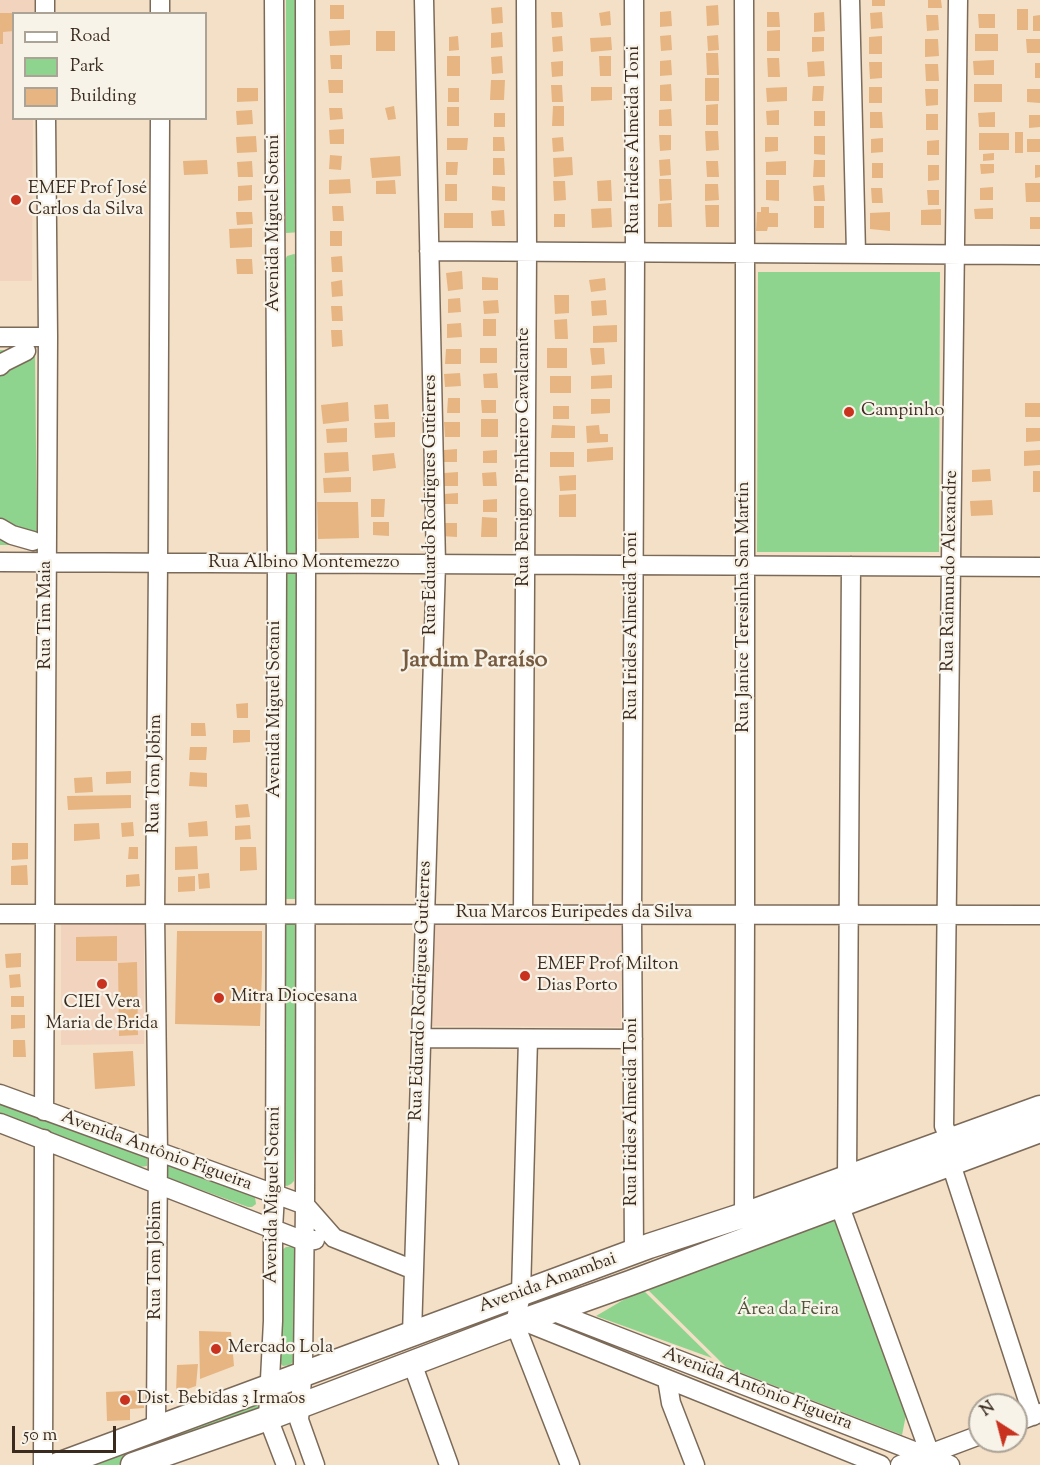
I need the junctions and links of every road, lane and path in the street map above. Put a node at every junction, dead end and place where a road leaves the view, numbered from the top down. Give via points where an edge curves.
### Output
1 (274, 0) edge
2 (305, 0) edge
3 (424, 0) edge
4 (526, 0) edge
5 (634, 0) edge
6 (744, 0) edge
7 (850, 0) edge
8 (958, 0) edge
9 (46, 120) edge
10 (160, 120) edge
11 (306, 246) junction
12 (275, 247) junction
13 (429, 251) junction
14 (527, 251) junction
15 (635, 252) junction
16 (745, 253) junction
17 (856, 253) junction
18 (955, 254) junction
19 (1040, 255) edge
20 (0, 336) edge
21 (48, 337) junction
22 (27, 351) dead end
23 (0, 366) edge
24 (0, 528) edge
25 (33, 541) dead end
26 (0, 562) edge
27 (47, 562) junction
28 (158, 563) junction
29 (277, 564) junction
30 (306, 564) junction
31 (436, 564) junction
32 (525, 565) junction
33 (633, 565) junction
34 (744, 566) junction
35 (851, 566) junction
36 (951, 567) junction
37 (1040, 567) edge
38 (0, 914) edge
39 (45, 914) junction
40 (155, 914) junction
41 (276, 914) junction
42 (306, 914) junction
43 (425, 914) junction
44 (523, 914) junction
45 (632, 914) junction
46 (745, 914) junction
47 (947, 914) junction
48 (849, 915) junction
49 (1040, 915) edge
50 (421, 1038) junction
51 (528, 1038) junction
52 (633, 1039) junction
53 (0, 1094) edge
54 (1040, 1108) edge
55 (44, 1111) junction
56 (0, 1123) edge
57 (1040, 1130) edge
58 (44, 1139) junction
59 (158, 1153) junction
60 (950, 1153) junction
61 (847, 1178) junction
62 (158, 1184) junction
63 (275, 1195) junction
64 (839, 1204) junction
65 (305, 1205) junction
66 (744, 1215) junction
67 (273, 1229) junction
68 (334, 1238) junction
69 (304, 1241) junction
70 (634, 1252) junction
71 (414, 1270) junction
72 (521, 1294) junction
73 (557, 1320) junction
74 (519, 1322) junction
75 (412, 1334) junction
76 (412, 1363) junction
77 (302, 1375) junction
78 (667, 1379) junction
79 (270, 1387) junction
80 (299, 1405) junction
81 (1030, 1417) edge
82 (268, 1418) junction
83 (155, 1429) junction
84 (968, 1440) edge
85 (928, 1455) junction
86 (146, 1463) edge
87 (43, 1465) edge
88 (58, 1465) edge
89 (286, 1465) edge
90 (315, 1465) edge
91 (449, 1465) edge
92 (570, 1465) edge
93 (695, 1465) edge
94 (881, 1465) edge
95 (900, 1465) edge
96 (950, 1465) edge

1 - 12 street, Avenida Miguel Sotani
2 - 11 street, Avenida Miguel Sotani
3 - 13 street, Rua Eduardo Rodrigues Gutierres
4 - 14 street, Rua Benigno Pinheiro Cavalcante
5 - 15 street, Rua Irides Almeida Toni
6 - 16 street, Rua Janice Teresinha San Martin
7 - 17 street
8 - 18 street, Rua Raimundo Alexandre
9 - 21 street, Rua Tim Maia
10 - 28 street, Rua Tom Jobim
11 - 12 street
11 - 30 street, Avenida Miguel Sotani
12 - 29 street, Avenida Miguel Sotani
13 - 14 street
13 - 31 street, Rua Eduardo Rodrigues Gutierres
14 - 15 street
14 - 32 street, Rua Benigno Pinheiro Cavalcante
15 - 16 street
15 - 33 street, Rua Irides Almeida Toni
16 - 17 street
16 - 34 street, Rua Janice Teresinha San Martin
17 - 18 street
18 - 19 street
18 - 36 street, Rua Raimundo Alexandre
20 - 21 street
21 - 27 street, Rua Tim Maia
22 - 23 street
24 - 25 street
26 - 27 street, Rua Albino Montemezzo
27 - 28 street, Rua Albino Montemezzo
27 - 39 street, Rua Tim Maia
28 - 29 street, Rua Albino Montemezzo
28 - 40 street, Rua Tom Jobim
29 - 30 street, Rua Albino Montemezzo
29 - 41 street, Avenida Miguel Sotani
30 - 31 street, Rua Albino Montemezzo
30 - 42 street, Avenida Miguel Sotani
31 - 32 street, Rua Albino Montemezzo
31 - 43 street, Rua Eduardo Rodrigues Gutierres
32 - 33 street, Rua Albino Montemezzo
32 - 44 street, Rua Benigno Pinheiro Cavalcante
33 - 34 street, Rua Albino Montemezzo
33 - 45 street, Rua Irides Almeida Toni
34 - 35 street, Rua Albino Montemezzo
34 - 46 street, Rua Janice Teresinha San Martin
35 - 36 street, Rua Albino Montemezzo
35 - 48 street
36 - 37 street, Rua Albino Montemezzo
36 - 47 street, Rua Raimundo Alexandre
38 - 39 street, Rua Marcos Euripedes da Silva
39 - 40 street, Rua Marcos Euripedes da Silva
39 - 55 street, Rua Tim Maia
40 - 41 street, Rua Marcos Euripedes da Silva
40 - 59 street, Rua Tom Jobim
41 - 42 street, Rua Marcos Euripedes da Silva
41 - 63 street, Avenida Miguel Sotani
42 - 43 street, Rua Marcos Euripedes da Silva
42 - 65 street, Avenida Miguel Sotani
43 - 44 street, Rua Marcos Euripedes da Silva
43 - 50 street, Rua Eduardo Rodrigues Gutierres
44 - 45 street, Rua Marcos Euripedes da Silva
45 - 46 street, Rua Marcos Euripedes da Silva
45 - 52 street, Rua Irides Almeida Toni
46 - 48 street, Rua Marcos Euripedes da Silva
46 - 66 street, Rua Janice Teresinha San Martin
47 - 48 street, Rua Marcos Euripedes da Silva
47 - 49 street, Rua Marcos Euripedes da Silva
47 - 60 street, Rua Raimundo Alexandre via 944,1126
48 - 61 street
50 - 51 street
50 - 71 street, Rua Eduardo Rodrigues Gutierres
51 - 52 street
51 - 72 street
52 - 70 street, Rua Irides Almeida Toni
53 - 55 street, Avenida Antônio Figueira
54 - 60 main road, Avenida Amambai
55 - 59 street, Avenida Antônio Figueira
56 - 58 street, Avenida Antônio Figueira
57 - 60 main road, Avenida Amambai
58 - 62 street, Avenida Antônio Figueira
58 - 87 street
59 - 62 street, Rua Tom Jobim
59 - 63 street, Avenida Antônio Figueira
60 - 61 main road, Avenida Amambai
60 - 64 main road, Avenida Amambai
60 - 81 street, Rua Raimundo Alexandre
61 - 66 main road, Avenida Amambai
62 - 67 street, Avenida Antônio Figueira
62 - 83 street, Rua Tom Jobim
63 - 65 street, Avenida Antônio Figueira
63 - 67 street, Avenida Miguel Sotani
64 - 73 main road, Avenida Amambai
64 - 85 street
65 - 68 street, Avenida Antônio Figueira
65 - 69 street, Avenida Miguel Sotani
66 - 70 main road, Avenida Amambai
67 - 69 street, Avenida Antônio Figueira
67 - 79 street, Avenida Miguel Sotani
68 - 69 street, Avenida Antônio Figueira
68 - 71 street, Avenida Antônio Figueira
69 - 77 street, Avenida Miguel Sotani
70 - 72 main road, Avenida Amambai
71 - 75 street, Rua Eduardo Rodrigues Gutierres
72 - 74 street
72 - 75 main road, Avenida Amambai
73 - 74 main road, Avenida Amambai
73 - 78 street, Avenida Antônio Figueira
73 - 85 street, Avenida Antônio Figueira
74 - 76 main road, Avenida Amambai
74 - 92 street
75 - 77 main road, Avenida Amambai
76 - 80 main road, Avenida Amambai
76 - 91 street
77 - 79 main road, Avenida Amambai
77 - 80 street, Avenida Miguel Sotani
78 - 93 street via 671,1403
78 - 94 street, Avenida Antônio Figueira
79 - 82 street, Avenida Miguel Sotani
79 - 83 main road, Avenida Amambai
80 - 82 main road, Avenida Amambai
80 - 90 street, Avenida Miguel Sotani via 299,1420
82 - 86 main road, Avenida Amambai
82 - 89 street
83 - 88 main road, Avenida Amambai
84 - 85 street
85 - 95 street
85 - 96 street, Avenida Antônio Figueira

